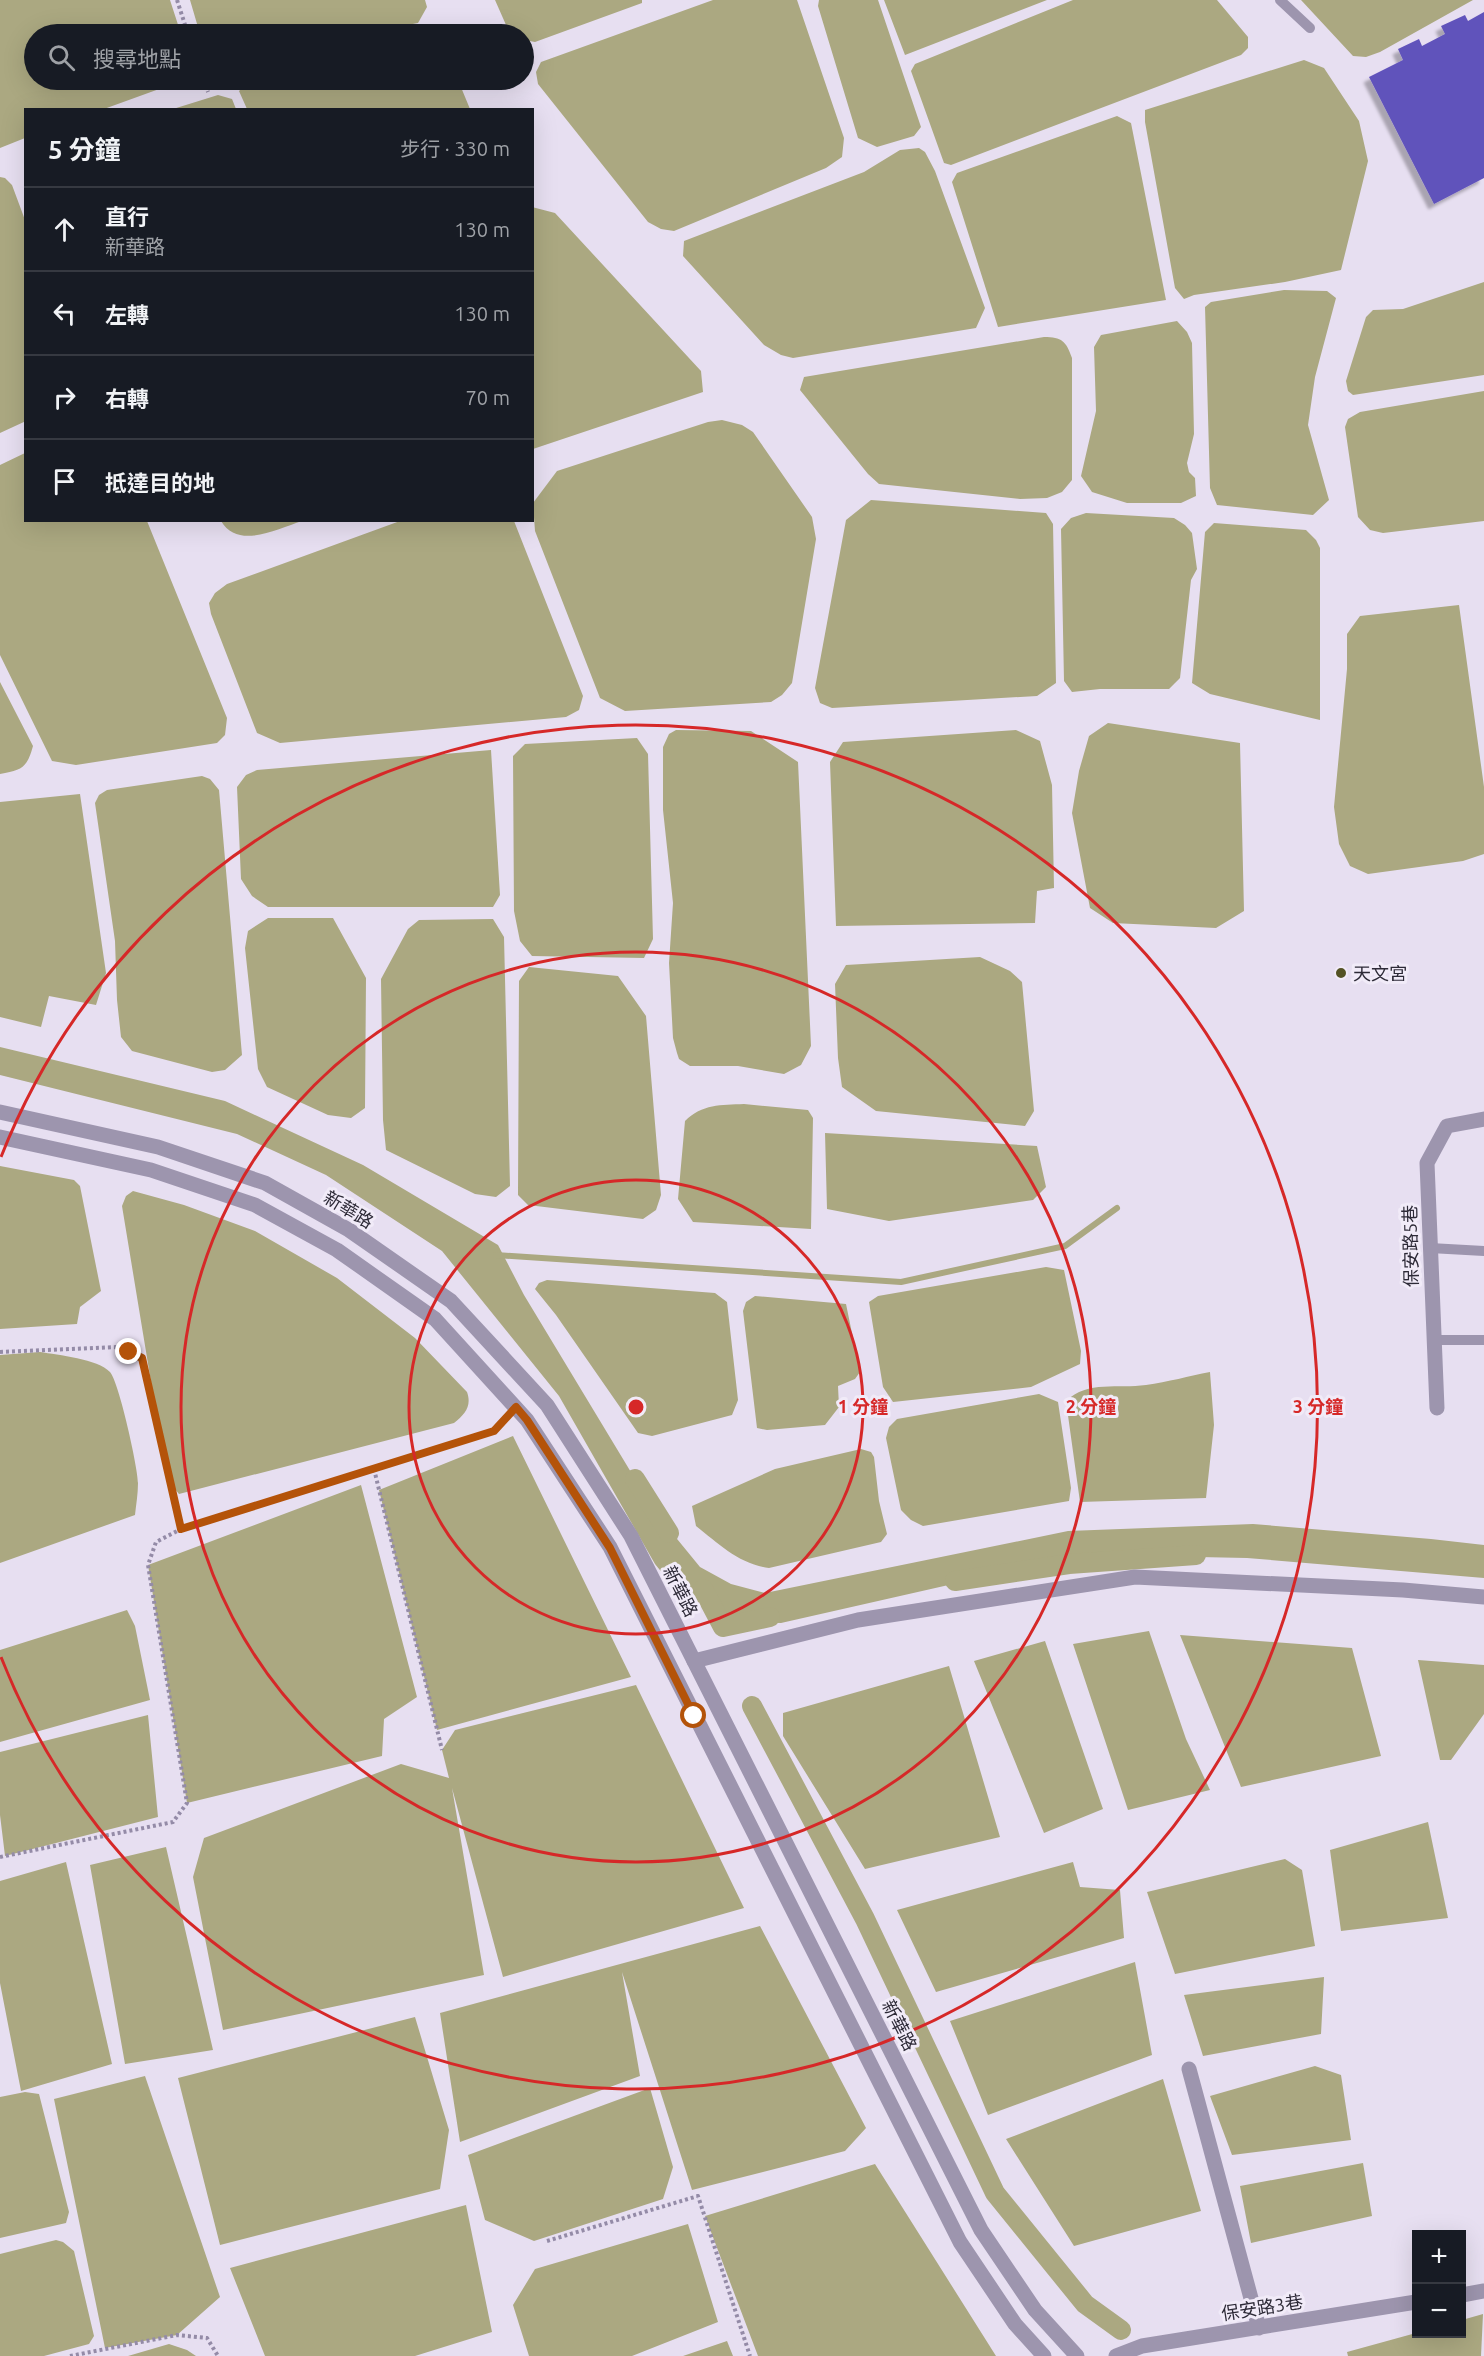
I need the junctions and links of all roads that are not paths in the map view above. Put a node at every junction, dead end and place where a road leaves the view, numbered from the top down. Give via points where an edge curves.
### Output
1 (1280, 0) edge
2 (1310, 28) dead end
3 (0, 1112) edge
4 (1484, 1119) edge
5 (0, 1137) edge
6 (1430, 1248) junction
7 (1484, 1251) edge
8 (1433, 1340) junction
9 (1484, 1340) edge
10 (1437, 1408) dead end
11 (1484, 1597) edge
12 (694, 1661) junction
13 (1189, 2069) dead end
14 (1484, 2291) edge
15 (1466, 2294) edge
16 (1412, 2303) edge
17 (1259, 2328) junction
18 (1044, 2356) edge
19 (1077, 2356) edge
20 (1116, 2356) edge

1 - 2 lane
3 - 12 street, 新華路 via 158,1147 265,1183 349,1230 451,1301 547,1405 631,1536
4 - 6 street, 保安路5巷 via 1447,1126 1427,1163
5 - 18 street via 151,1170 255,1205 337,1250 435,1319 516,1407 610,1548 960,2242 1015,2324
6 - 7 lane
6 - 8 street, 保安路5巷
8 - 9 lane
8 - 10 street, 保安路5巷
11 - 12 street via 1135,1577 858,1620
12 - 19 street, 新華路 via 981,2230 1035,2310
13 - 17 street
14 - 15 street
16 - 17 street, 保安路3巷
17 - 20 street, 保安路3巷 via 1142,2346

